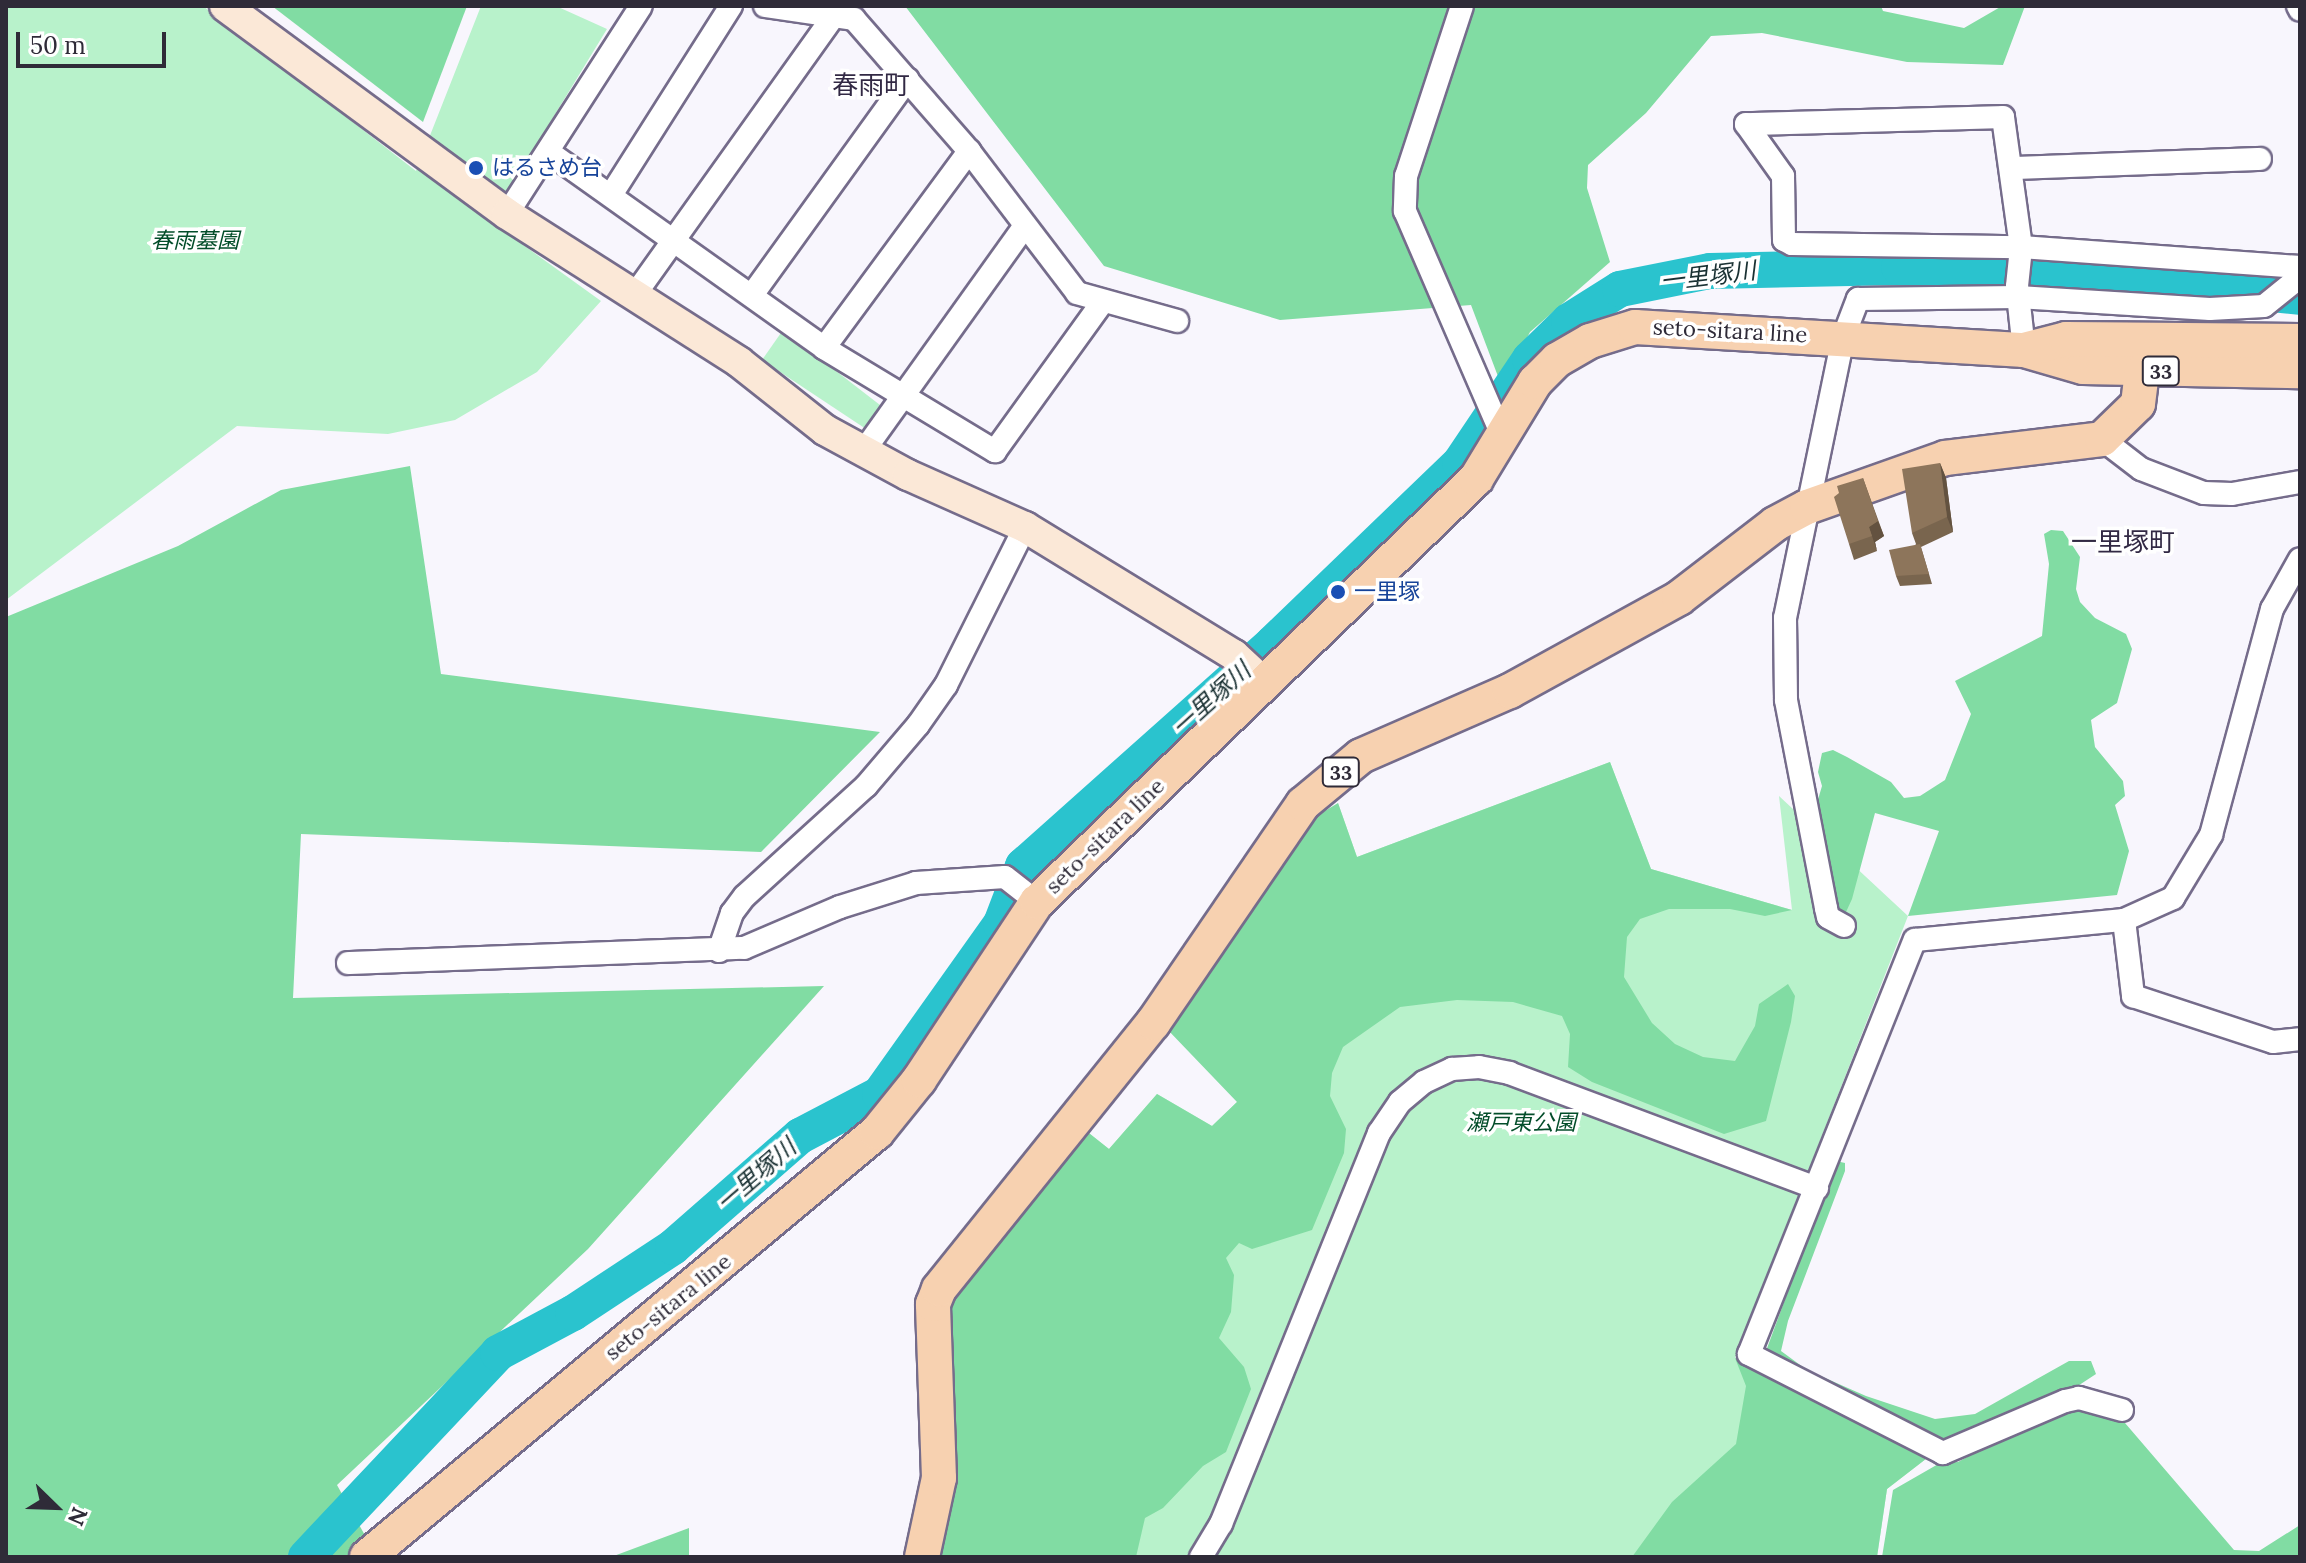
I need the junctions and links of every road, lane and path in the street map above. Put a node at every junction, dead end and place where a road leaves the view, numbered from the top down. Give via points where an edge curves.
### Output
1 (225, 6) edge
2 (641, 6) edge
3 (731, 6) edge
4 (765, 6) edge
5 (1462, 6) edge
6 (831, 20) junction
7 (908, 79) junction
8 (969, 151) junction
9 (550, 153) junction
10 (2260, 159) dead end
11 (2013, 168) junction
12 (611, 195) junction
13 (507, 214) junction
14 (1025, 226) junction
15 (677, 239) junction
16 (2019, 250) junction
17 (2300, 267) edge
18 (2300, 277) edge
19 (2018, 292) junction
20 (636, 293) junction
21 (752, 295) junction
22 (1103, 301) junction
23 (1177, 321) dead end
24 (1843, 338) junction
25 (2300, 341) edge
26 (824, 348) junction
27 (2024, 350) junction
28 (2142, 371) junction
29 (2300, 371) edge
30 (900, 398) junction
31 (1497, 427) junction
32 (2102, 439) junction
33 (863, 452) junction
34 (2300, 482) edge
35 (1807, 507) junction
36 (1025, 527) junction
37 (2300, 559) edge
38 (1263, 682) junction
39 (1034, 899) junction
40 (2124, 920) junction
41 (1844, 926) dead end
42 (719, 951) junction
43 (348, 963) dead end
44 (2300, 1039) edge
45 (1817, 1188) junction
46 (2122, 1410) dead end
47 (367, 1557) edge
48 (922, 1557) edge
49 (1201, 1557) edge

1 - 13 street
2 - 9 street
3 - 12 street
4 - 6 street
5 - 31 street via 1406,176 1405,211
6 - 7 street via 854,19
6 - 15 street
7 - 8 street
7 - 21 street
8 - 14 street
8 - 26 street
9 - 12 street
9 - 13 street
10 - 11 street
11 - 16 street
11 - 16 street via 2003,117 1746,124 1783,176 1784,240 1792,244
12 - 15 street
13 - 20 street
14 - 22 street via 1077,293
14 - 30 street
15 - 20 street
15 - 21 street
16 - 17 street
16 - 19 street
18 - 19 street via 2264,306 2210,309
19 - 24 street via 1858,299
19 - 27 street
20 - 33 street
21 - 26 street
22 - 23 street
22 - 30 street via 995,451
24 - 27 main road, seto-sitara line / 33
24 - 31 main road, seto-sitara line / 33 via 1635,327 1590,341 1557,360
24 - 35 street
25 - 27 main road, seto-sitara line / 33 via 2066,339
26 - 30 street
27 - 28 main road, seto-sitara line / 33 via 2059,364
28 - 29 main road, seto-sitara line / 33
28 - 32 main road, 33 via 2138,404
30 - 33 street
31 - 38 main road, seto-sitara line / 33 via 1476,479
32 - 34 street via 2141,469 2204,493 2232,494
32 - 35 main road, 33 via 1945,458
33 - 36 street
35 - 41 street via 1808,523 1786,604 1785,692 1828,917
35 - 48 main road, 33 via 1775,524 1679,598 1510,691 1361,756 1303,804 1153,1023 939,1289 933,1304 939,1478
36 - 38 street via 1234,655
36 - 42 street via 946,685 918,725 866,786 745,896 732,913
37 - 40 street via 2272,609 2211,835 2173,898
38 - 39 main road, seto-sitara line / 33
39 - 42 street via 1005,877 916,883 840,907 744,948
39 - 47 main road, seto-sitara line / 33 via 919,1080 877,1132
40 - 44 street via 2133,996 2273,1042
40 - 45 street via 1915,940
42 - 43 street
45 - 46 street via 1749,1354 1943,1453 2065,1401 2079,1398
45 - 49 street via 1509,1073 1452,1069 1424,1082 1400,1102 1379,1133 1221,1524

